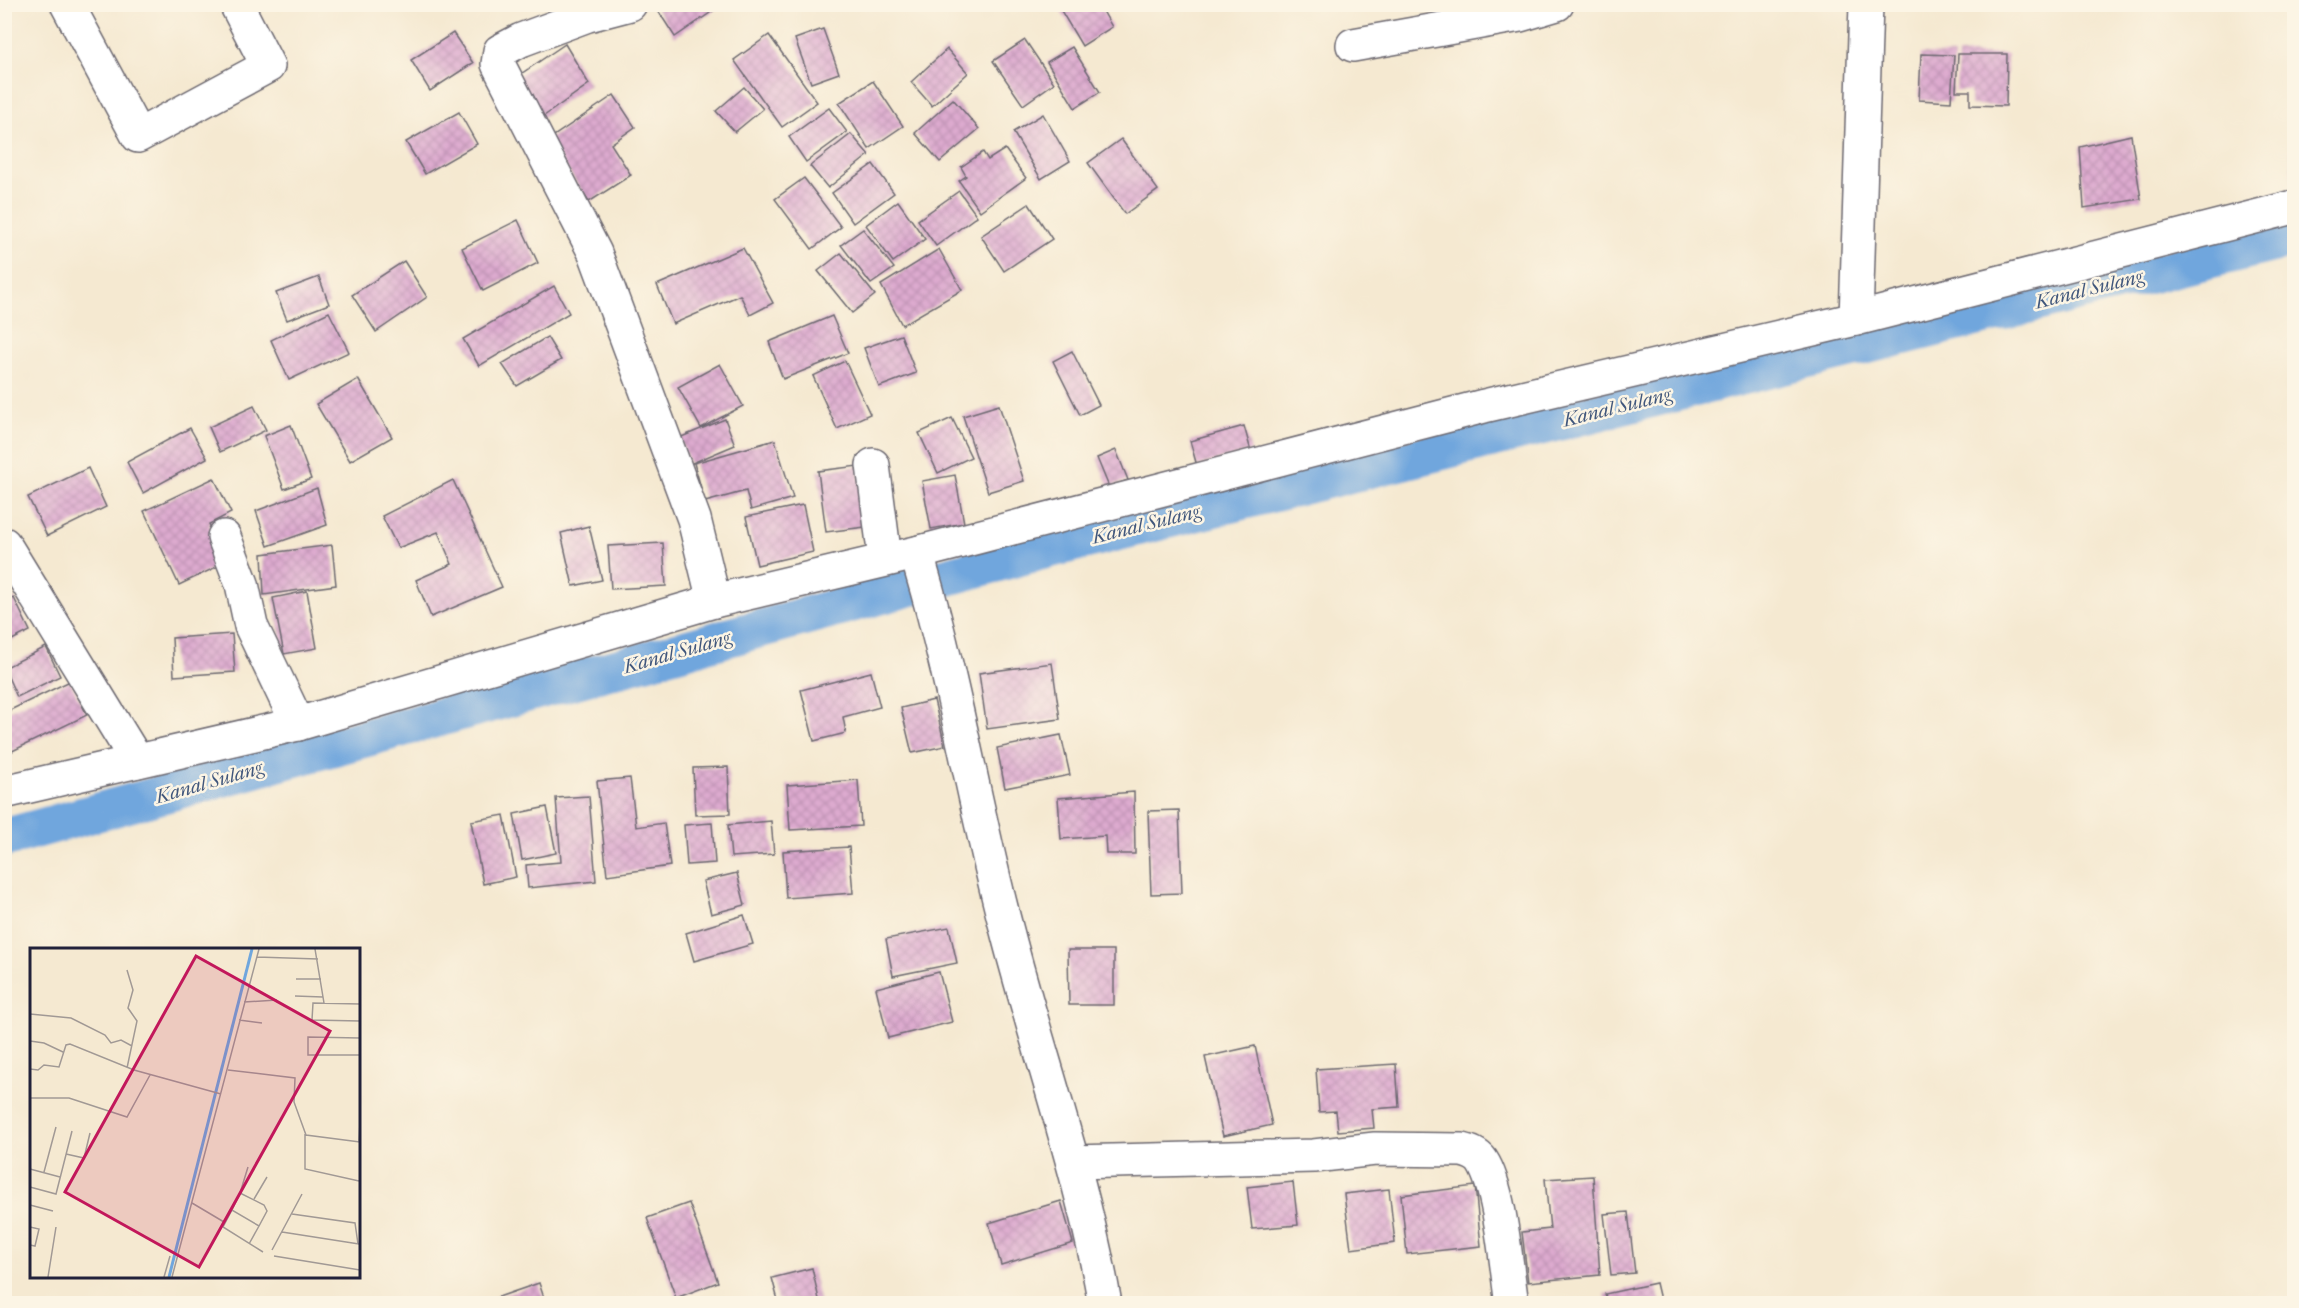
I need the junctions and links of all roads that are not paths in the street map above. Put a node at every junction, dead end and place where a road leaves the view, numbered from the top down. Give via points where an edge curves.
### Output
1 (67, 4) edge
2 (236, 4) edge
3 (630, 4) edge
4 (1557, 4) edge
5 (1866, 4) edge
6 (1353, 45) dead end
7 (2295, 207) edge
8 (1856, 319) junction
9 (873, 465) dead end
10 (224, 537) dead end
11 (4, 544) edge
12 (885, 560) junction
13 (921, 560) junction
14 (714, 601) junction
15 (298, 723) junction
16 (137, 761) junction
17 (4, 792) edge
18 (1073, 1162) junction
19 (1105, 1304) edge
20 (1512, 1304) edge

1 - 2 street via 138,136 268,66
3 - 14 street via 521,40 500,51 498,64 595,253 694,519
4 - 6 street via 1520,15
5 - 8 street
7 - 8 street
8 - 13 street via 1484,406
9 - 12 street
10 - 15 street via 242,584 251,626
11 - 16 street
12 - 13 street
12 - 14 street
13 - 18 street via 1006,930
14 - 15 street
15 - 16 street
16 - 17 street
18 - 19 street
18 - 20 street via 1314,1156 1375,1149 1473,1153 1487,1171 1498,1212

